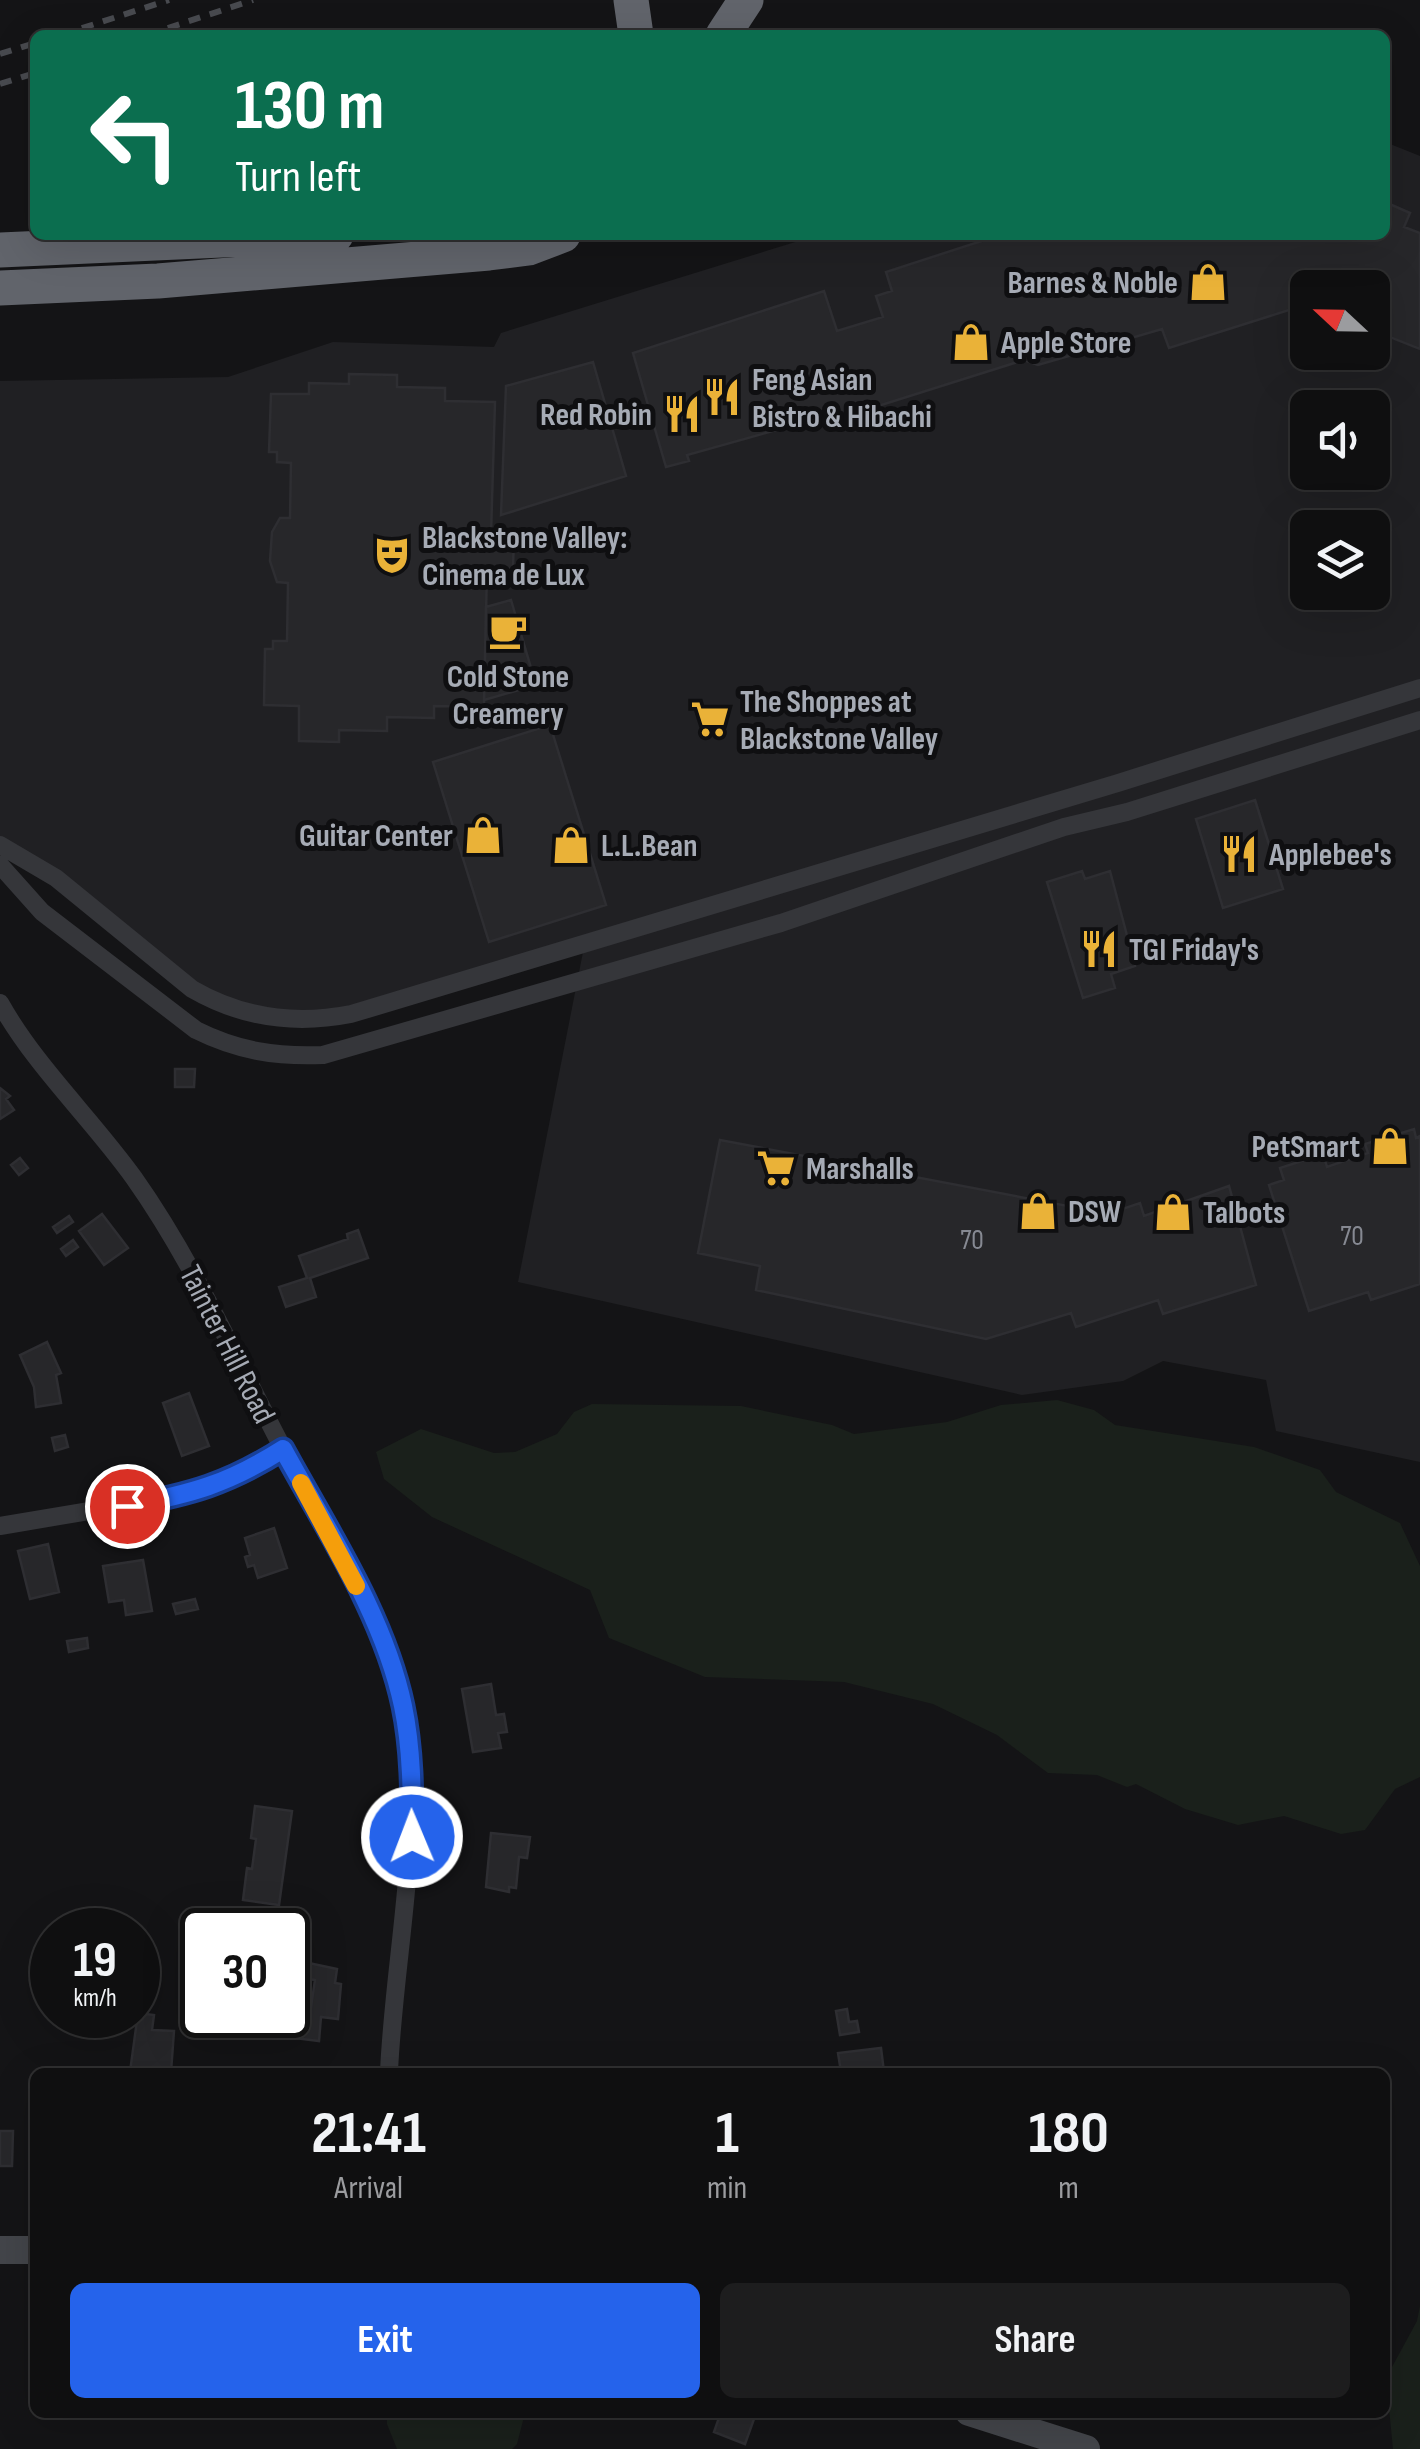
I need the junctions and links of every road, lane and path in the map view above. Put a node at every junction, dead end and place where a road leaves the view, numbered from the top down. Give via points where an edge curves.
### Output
1 (631, 0) edge
2 (746, 0) edge
3 (635, 30) edge
4 (726, 30) edge
5 (224, 240) edge
6 (550, 240) edge
7 (0, 250) edge
8 (0, 288) edge
9 (1420, 688) edge
10 (1420, 720) edge
11 (0, 844) edge
12 (0, 865) edge
13 (0, 1003) edge
14 (283, 1449) junction
15 (0, 1526) edge
16 (390, 2068) edge
17 (0, 2250) edge
18 (30, 2250) edge
19 (987, 2418) edge
20 (1086, 2449) edge

1 - 3 highway
2 - 4 highway
5 - 7 highway
6 - 8 highway via 489,253
9 - 11 street via 319,1020 264,1016 212,1000 56,878
10 - 12 street via 1064,827 781,923 323,1055 256,1053 196,1030 42,912
13 - 14 street, Tainter Hill Road via 147,1198 200,1283
14 - 15 street via 190,1494
14 - 16 street, Tainter Hill Road via 366,1606 403,1706 412,1837
17 - 18 street
19 - 20 street

